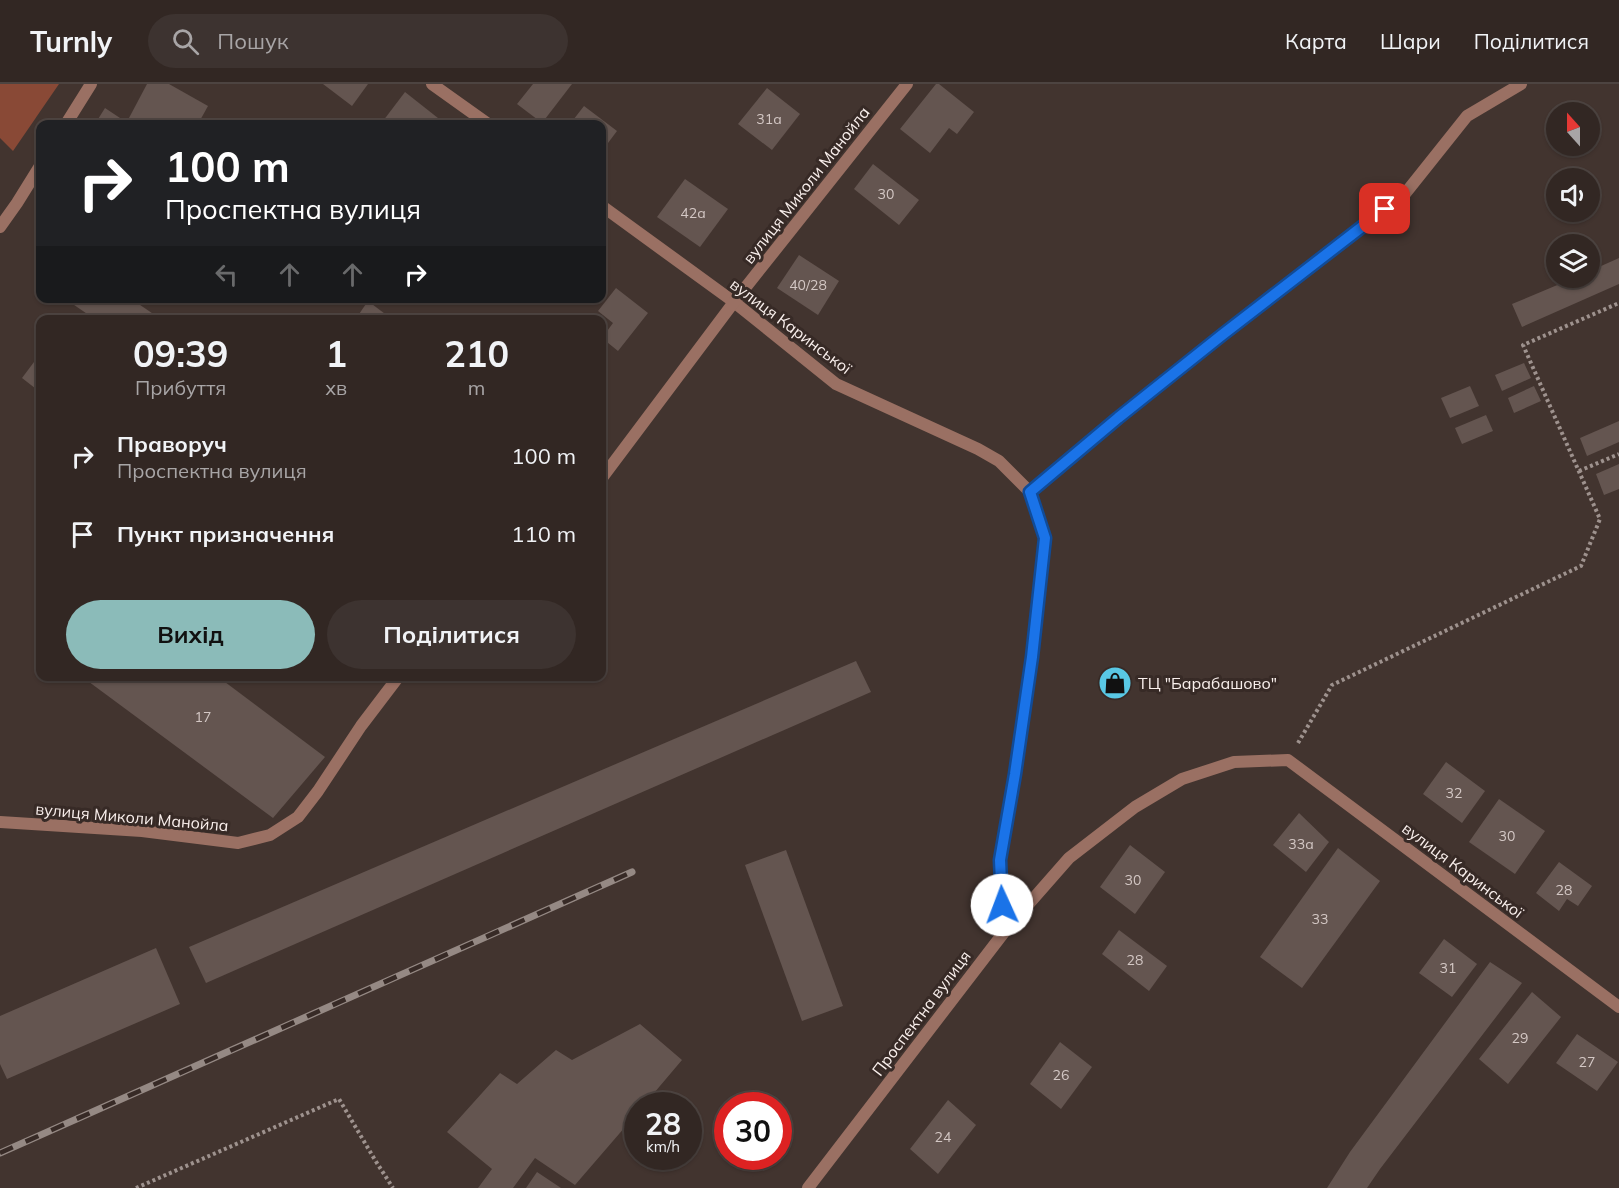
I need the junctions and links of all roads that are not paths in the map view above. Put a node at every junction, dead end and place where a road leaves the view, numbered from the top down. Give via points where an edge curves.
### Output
1 (91, 84) edge
2 (432, 84) edge
3 (907, 84) edge
4 (1521, 84) edge
5 (68, 120) edge
6 (482, 120) edge
7 (36, 172) edge
8 (606, 209) edge
9 (0, 227) edge
10 (734, 302) junction
11 (606, 473) edge
12 (1030, 492) junction
13 (395, 681) edge
14 (1288, 760) joint
15 (0, 822) edge
16 (1005, 931) junction
17 (1619, 1007) edge
18 (808, 1188) edge

1 - 5 street
2 - 6 street
3 - 10 street, вулиця Миколи Манойла
4 - 12 street via 1467,116 1404,195 1196,356
7 - 9 street
8 - 10 street, вулиця Каринської
10 - 11 street, вулиця Миколи Манойла
10 - 12 street, вулиця Каринської via 836,384 978,449 999,461
12 - 16 street via 1045,538 1032,657 1000,860
13 - 15 street, вулиця Миколи Манойла via 298,817 270,835 238,843 142,831
14 - 16 street, Проспектна вулиця via 1234,762 1182,779 1136,807 1069,858
14 - 17 street, вулиця Каринської
16 - 18 street, Проспектна вулиця

